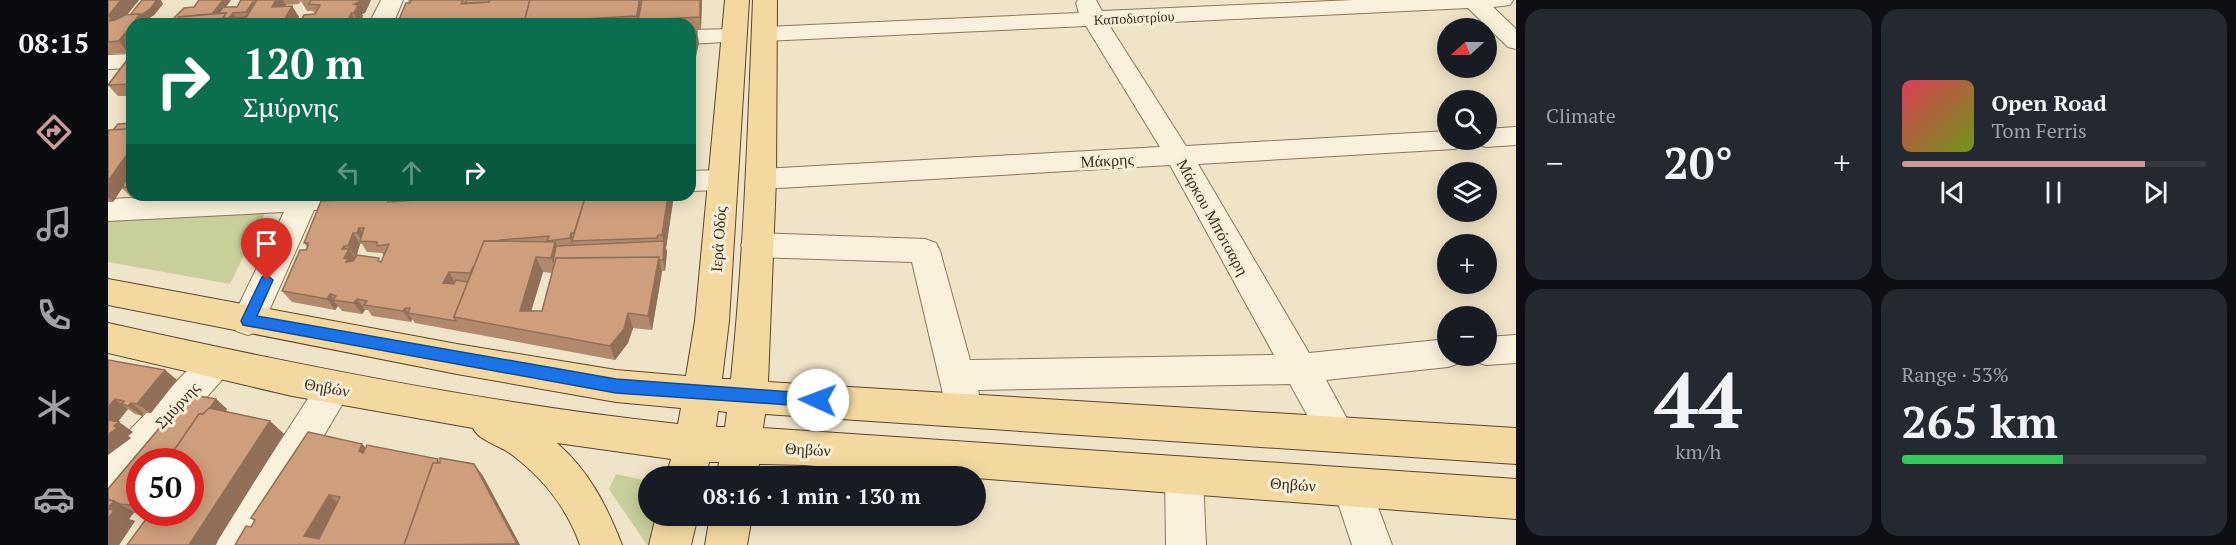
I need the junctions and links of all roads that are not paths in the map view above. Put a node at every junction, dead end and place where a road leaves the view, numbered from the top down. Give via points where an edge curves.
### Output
1 (392, 0) edge
2 (736, 0) edge
3 (765, 0) edge
4 (1502, 0) edge
5 (1472, 1) edge
6 (1090, 10) edge
7 (384, 18) edge
8 (765, 34) junction
9 (734, 36) junction
10 (696, 37) edge
11 (1516, 42) edge
12 (126, 61) edge
13 (108, 62) edge
14 (1516, 136) edge
15 (1497, 137) edge
16 (1437, 141) edge
17 (1179, 156) junction
18 (761, 179) junction
19 (706, 180) edge
20 (244, 201) edge
21 (303, 201) edge
22 (108, 210) edge
23 (756, 245) junction
24 (108, 292) edge
25 (248, 321) junction
26 (108, 338) edge
27 (1516, 349) edge
28 (1497, 350) edge
29 (1437, 354) edge
30 (217, 362) junction
31 (1299, 369) junction
32 (334, 388) junction
33 (700, 392) junction
34 (961, 393) junction
35 (748, 397) junction
36 (428, 405) junction
37 (1338, 435) junction
38 (1516, 446) edge
39 (690, 460) edge
40 (739, 462) edge
41 (108, 471) edge
42 (1184, 477) junction
43 (1352, 488) junction
44 (1516, 499) edge
45 (675, 526) edge
46 (729, 526) edge
47 (236, 545) edge
48 (601, 545) edge
49 (670, 545) edge
50 (726, 545) edge
51 (1186, 545) edge
52 (1372, 545) edge

1 - 7 street
2 - 9 main road, Ιερά Οδός
3 - 8 main road
4 - 5 street, Καποδιστρίου
5 - 6 street, Καποδιστρίου
5 - 11 street
6 - 8 street, Καποδιστρίου
6 - 17 street, Μάρκου Μπότσαρη
8 - 18 main road
9 - 10 street
9 - 19 main road, Ιερά Οδός
12 - 13 street
14 - 15 street
16 - 17 street, Μάκρης
17 - 18 street, Μάκρης
17 - 31 street, Μάρκου Μπότσαρη
18 - 23 main road
19 - 33 main road, Ιερά Οδός via 712,321
20 - 22 street
21 - 25 street
23 - 34 street via 925,250
23 - 35 main road
24 - 25 main road
25 - 33 main road via 605,384
26 - 30 main road, Θηβών
27 - 28 street
29 - 31 street
30 - 32 main road, Θηβών
30 - 41 street, Σμύρνης via 142,443
31 - 34 street
31 - 37 street, Μάρκου Μπότσαρη
32 - 36 main road, Θηβών
32 - 47 street
33 - 35 main road
33 - 39 main road, Ιερά Οδός
34 - 35 main road
34 - 37 main road
35 - 40 main road
36 - 39 main road, Θηβών via 597,434
36 - 48 main road via 486,420 524,440 552,465 581,501
37 - 38 main road
39 - 40 main road, Θηβών
40 - 42 main road, Θηβών via 804,447
42 - 43 main road, Θηβών
42 - 51 street
43 - 44 main road, Θηβών
43 - 52 street
45 - 49 main road
46 - 50 main road

